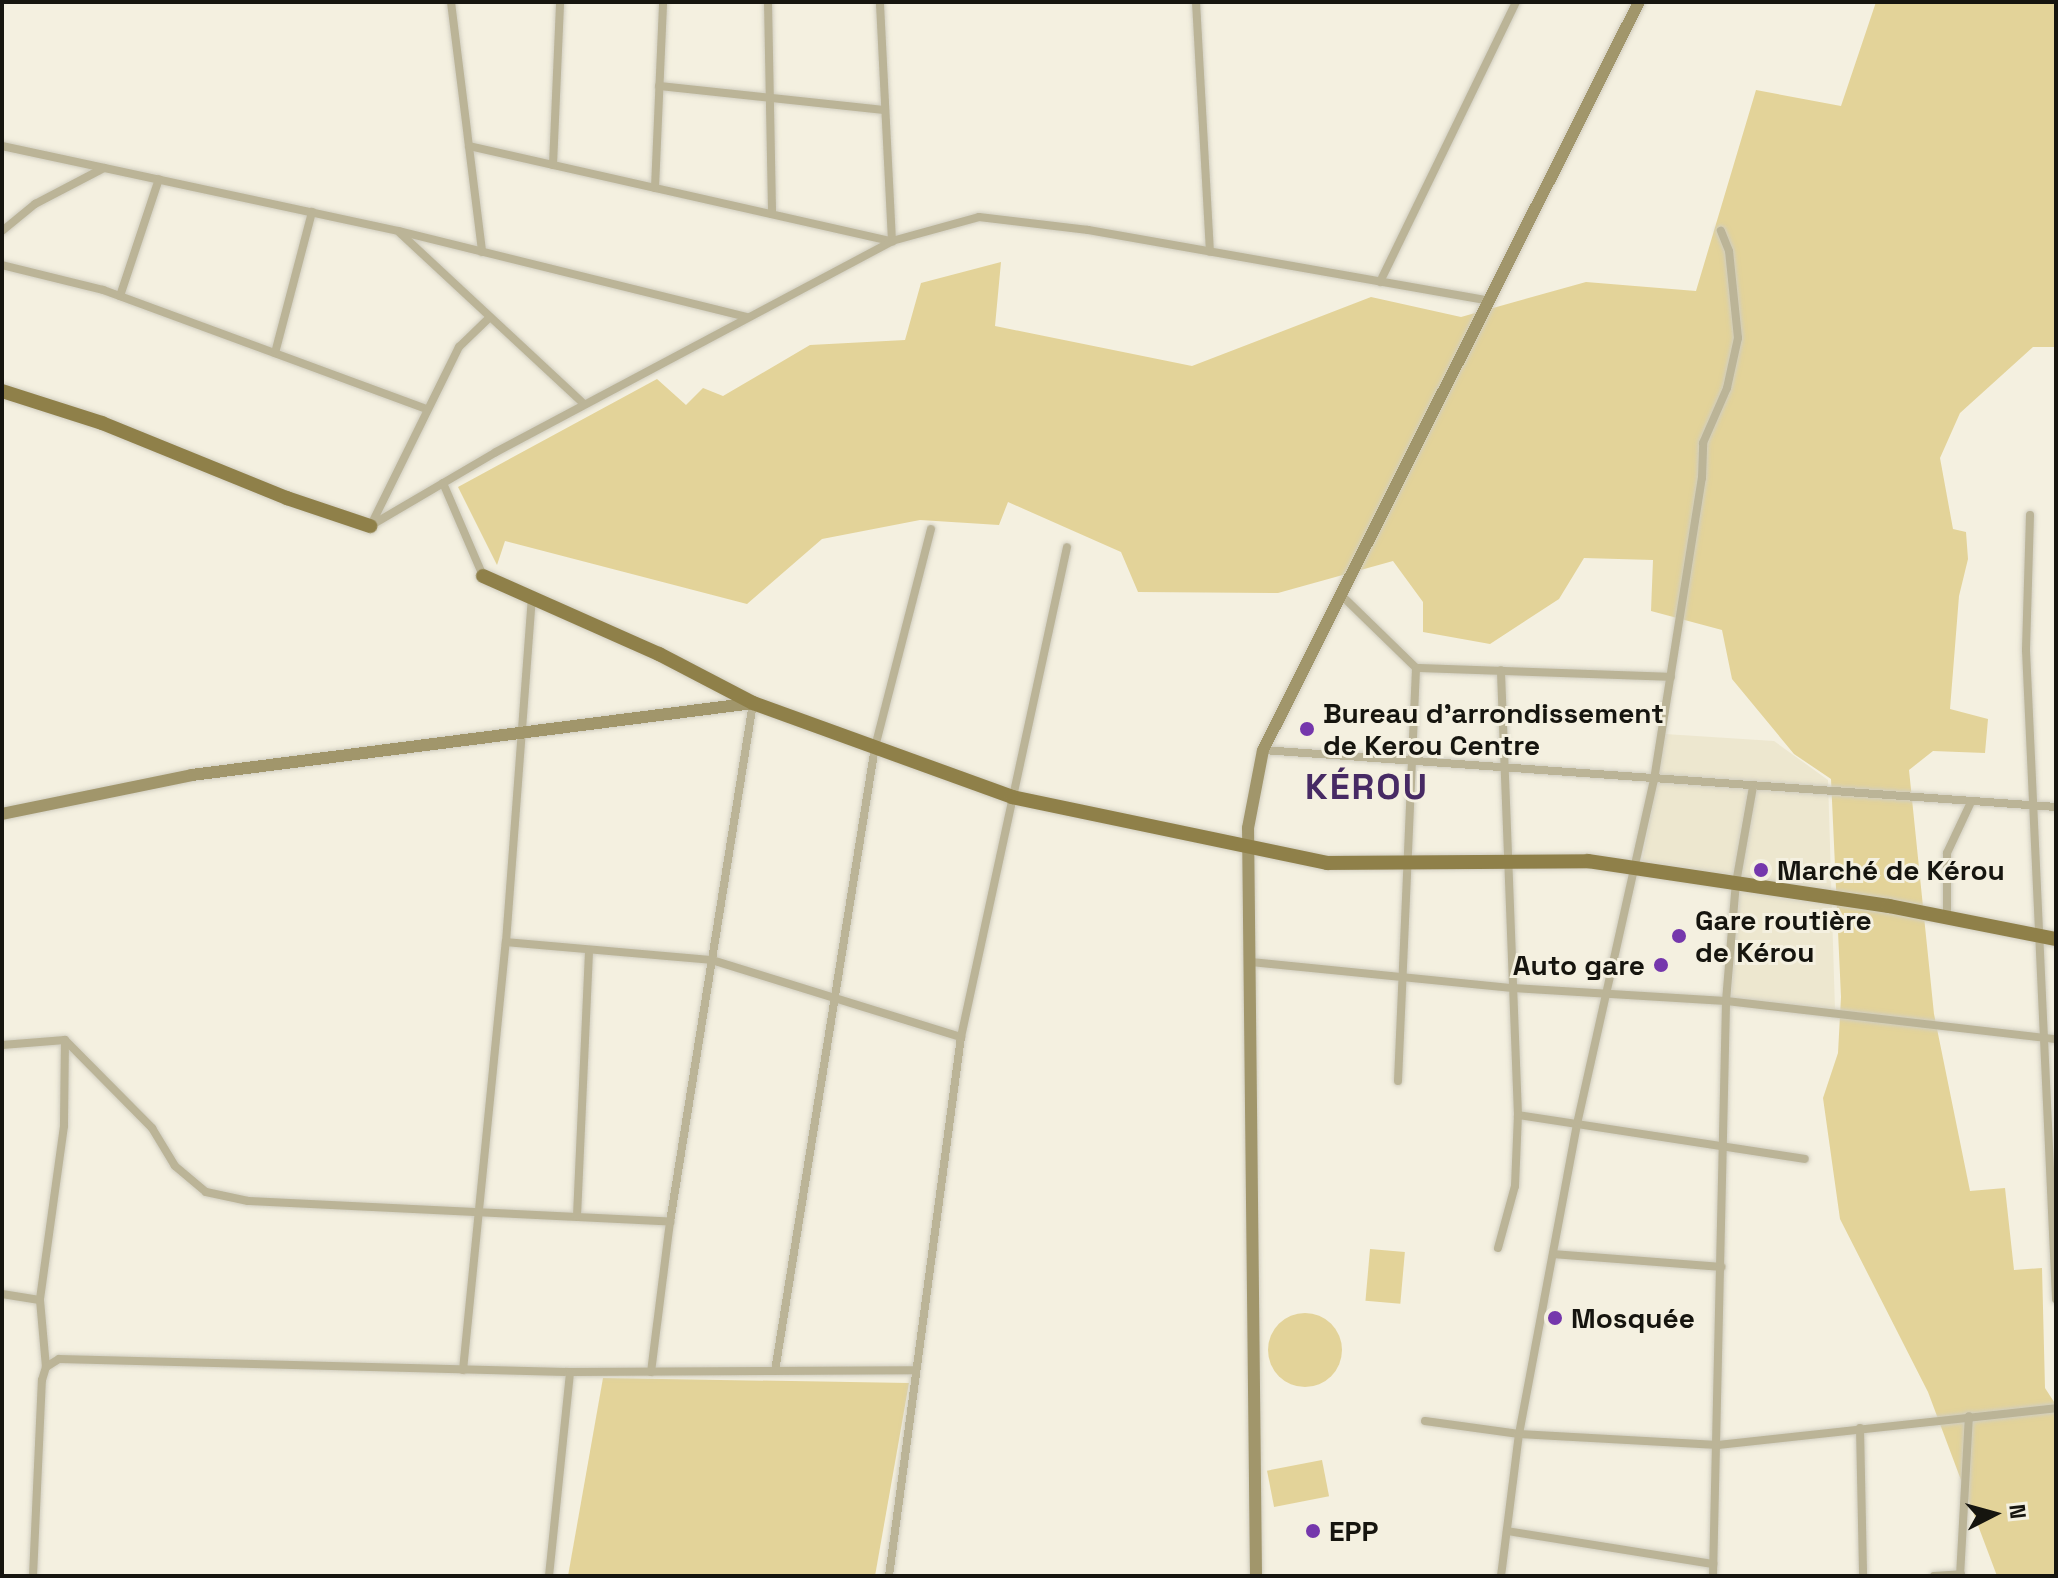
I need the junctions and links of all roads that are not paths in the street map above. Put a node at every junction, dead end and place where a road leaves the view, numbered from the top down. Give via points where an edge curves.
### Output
1 (451, 2) edge
2 (560, 2) edge
3 (663, 2) edge
4 (768, 2) edge
5 (880, 2) edge
6 (1196, 2) edge
7 (1516, 2) edge
8 (1639, 2) edge
9 (659, 86) junction
10 (769, 98) junction
11 (885, 110) junction
12 (2, 146) edge
13 (469, 146) junction
14 (553, 165) junction
15 (104, 167) junction
16 (159, 179) junction
17 (655, 188) junction
18 (312, 212) junction
19 (772, 214) junction
20 (2, 231) edge
21 (399, 231) junction
22 (1721, 231) dead end
23 (892, 241) junction
24 (482, 252) junction
25 (1210, 252) junction
26 (2, 265) edge
27 (1380, 282) junction
28 (120, 296) junction
29 (1490, 301) junction
30 (490, 317) junction
31 (747, 317) junction
32 (275, 353) junction
33 (2, 391) edge
34 (584, 404) junction
35 (427, 409) junction
36 (443, 483) junction
37 (2030, 515) dead end
38 (370, 526) junction
39 (931, 529) dead end
40 (1067, 547) dead end
41 (483, 576) joint
42 (1340, 594) junction
43 (532, 598) junction
44 (1416, 668) junction
45 (1501, 670) junction
46 (1671, 677) junction
47 (753, 703) junction
48 (518, 733) junction
49 (875, 747) junction
50 (1263, 750) junction
51 (1415, 763) junction
52 (1506, 769) junction
53 (1654, 780) junction
54 (1753, 787) junction
55 (1012, 797) junction
56 (1971, 802) junction
57 (2034, 806) junction
58 (2056, 807) edge
59 (2, 814) edge
60 (1248, 850) junction
61 (1410, 861) junction
62 (1510, 861) junction
63 (1635, 868) junction
64 (1737, 883) junction
65 (1947, 918) junction
66 (2039, 936) junction
67 (2056, 939) edge
68 (506, 942) junction
69 (589, 950) junction
70 (712, 960) junction
71 (1251, 962) junction
72 (1403, 977) junction
73 (1513, 988) junction
74 (1605, 993) junction
75 (834, 1000) junction
76 (1726, 1001) junction
77 (961, 1037) junction
78 (2043, 1037) junction
79 (2056, 1039) edge
80 (65, 1040) junction
81 (2, 1045) edge
82 (1398, 1081) dead end
83 (1518, 1115) junction
84 (1577, 1124) junction
85 (1724, 1146) junction
86 (1805, 1159) dead end
87 (477, 1209) junction
88 (577, 1216) junction
89 (670, 1222) junction
90 (1498, 1248) dead end
91 (1553, 1254) junction
92 (1721, 1267) junction
93 (2, 1294) edge
94 (2056, 1299) edge
95 (40, 1300) junction
96 (46, 1367) junction
97 (463, 1370) junction
98 (915, 1370) junction
99 (775, 1371) junction
100 (570, 1372) junction
101 (651, 1372) junction
102 (2056, 1408) edge
103 (1969, 1416) junction
104 (1425, 1421) dead end
105 (1860, 1428) junction
106 (1519, 1434) junction
107 (1718, 1445) junction
108 (1507, 1531) junction
109 (1713, 1564) junction
110 (1960, 1575) edge
111 (33, 1576) edge
112 (549, 1576) edge
113 (889, 1576) edge
114 (1256, 1576) edge
115 (1501, 1576) edge
116 (1713, 1576) edge
117 (1863, 1576) edge
118 (1934, 1576) edge

1 - 13 street
2 - 14 street
3 - 9 street
4 - 10 street
5 - 11 street
6 - 25 street
7 - 27 street
8 - 29 street
9 - 10 street
9 - 17 street
10 - 11 street
10 - 19 street
11 - 23 street
12 - 15 street
13 - 14 street
13 - 24 street
14 - 17 street
15 - 16 street
15 - 20 street via 35,204
16 - 18 street
16 - 28 street
17 - 19 street
18 - 21 street
18 - 32 street
19 - 23 street
21 - 24 street
21 - 30 street
22 - 46 street via 1729,251 1738,338 1727,388 1703,443
23 - 25 street via 979,217
23 - 31 street
24 - 31 street
25 - 27 street
26 - 28 street
27 - 29 street
28 - 32 street
29 - 42 street
30 - 34 street
30 - 35 street via 459,347
31 - 34 street
32 - 35 street
33 - 38 main road via 102,423
34 - 36 street
35 - 38 street
36 - 38 street
36 - 41 street
37 - 57 street via 2026,650
39 - 49 street
40 - 55 street
41 - 43 main road
42 - 44 street
42 - 50 street
43 - 47 main road
43 - 48 street
44 - 45 street
44 - 51 street
45 - 46 street
45 - 52 street
46 - 53 street
47 - 48 street
47 - 49 main road
47 - 70 street
48 - 59 street via 192,775
48 - 68 street
49 - 55 main road
49 - 75 street
50 - 51 street
50 - 60 street
51 - 52 street
51 - 61 street
52 - 53 street
52 - 62 street
53 - 54 street
53 - 63 street
54 - 56 street
54 - 64 street
55 - 60 main road
55 - 77 street
56 - 57 street
56 - 65 street via 1947,853
57 - 58 street
57 - 66 street
60 - 61 main road via 1327,863
60 - 71 street
61 - 62 main road
61 - 72 street
62 - 63 main road via 1588,861
62 - 73 street
63 - 64 main road
63 - 74 street
64 - 65 main road
64 - 76 street
65 - 66 main road
66 - 67 main road
66 - 78 street
68 - 69 street
68 - 87 street
69 - 70 street
69 - 88 street
70 - 75 street
70 - 89 street
71 - 72 street
71 - 114 street
72 - 73 street
72 - 82 street
73 - 74 street
73 - 83 street
74 - 76 street
74 - 84 street
75 - 77 street
75 - 99 street
76 - 78 street
76 - 85 street
77 - 98 street
78 - 79 street
78 - 94 street
80 - 81 street
80 - 87 street via 152,1128 175,1166 206,1192 248,1201
80 - 95 street via 64,1126
83 - 84 street
83 - 90 street via 1515,1186
84 - 85 street
84 - 91 street
85 - 86 street
85 - 92 street
87 - 88 street
87 - 97 street
88 - 89 street
89 - 101 street
91 - 92 street
91 - 106 street
92 - 107 street
93 - 95 street
95 - 96 street
96 - 97 street via 59,1359 79,1359
96 - 111 street
97 - 100 street
98 - 99 street
98 - 113 street
99 - 101 street
100 - 101 street
100 - 112 street
102 - 103 street
103 - 105 street
103 - 110 street
104 - 106 street
105 - 107 street
105 - 117 street
106 - 107 street
106 - 108 street
107 - 109 street
108 - 109 street
108 - 115 street
109 - 116 street
110 - 118 street

